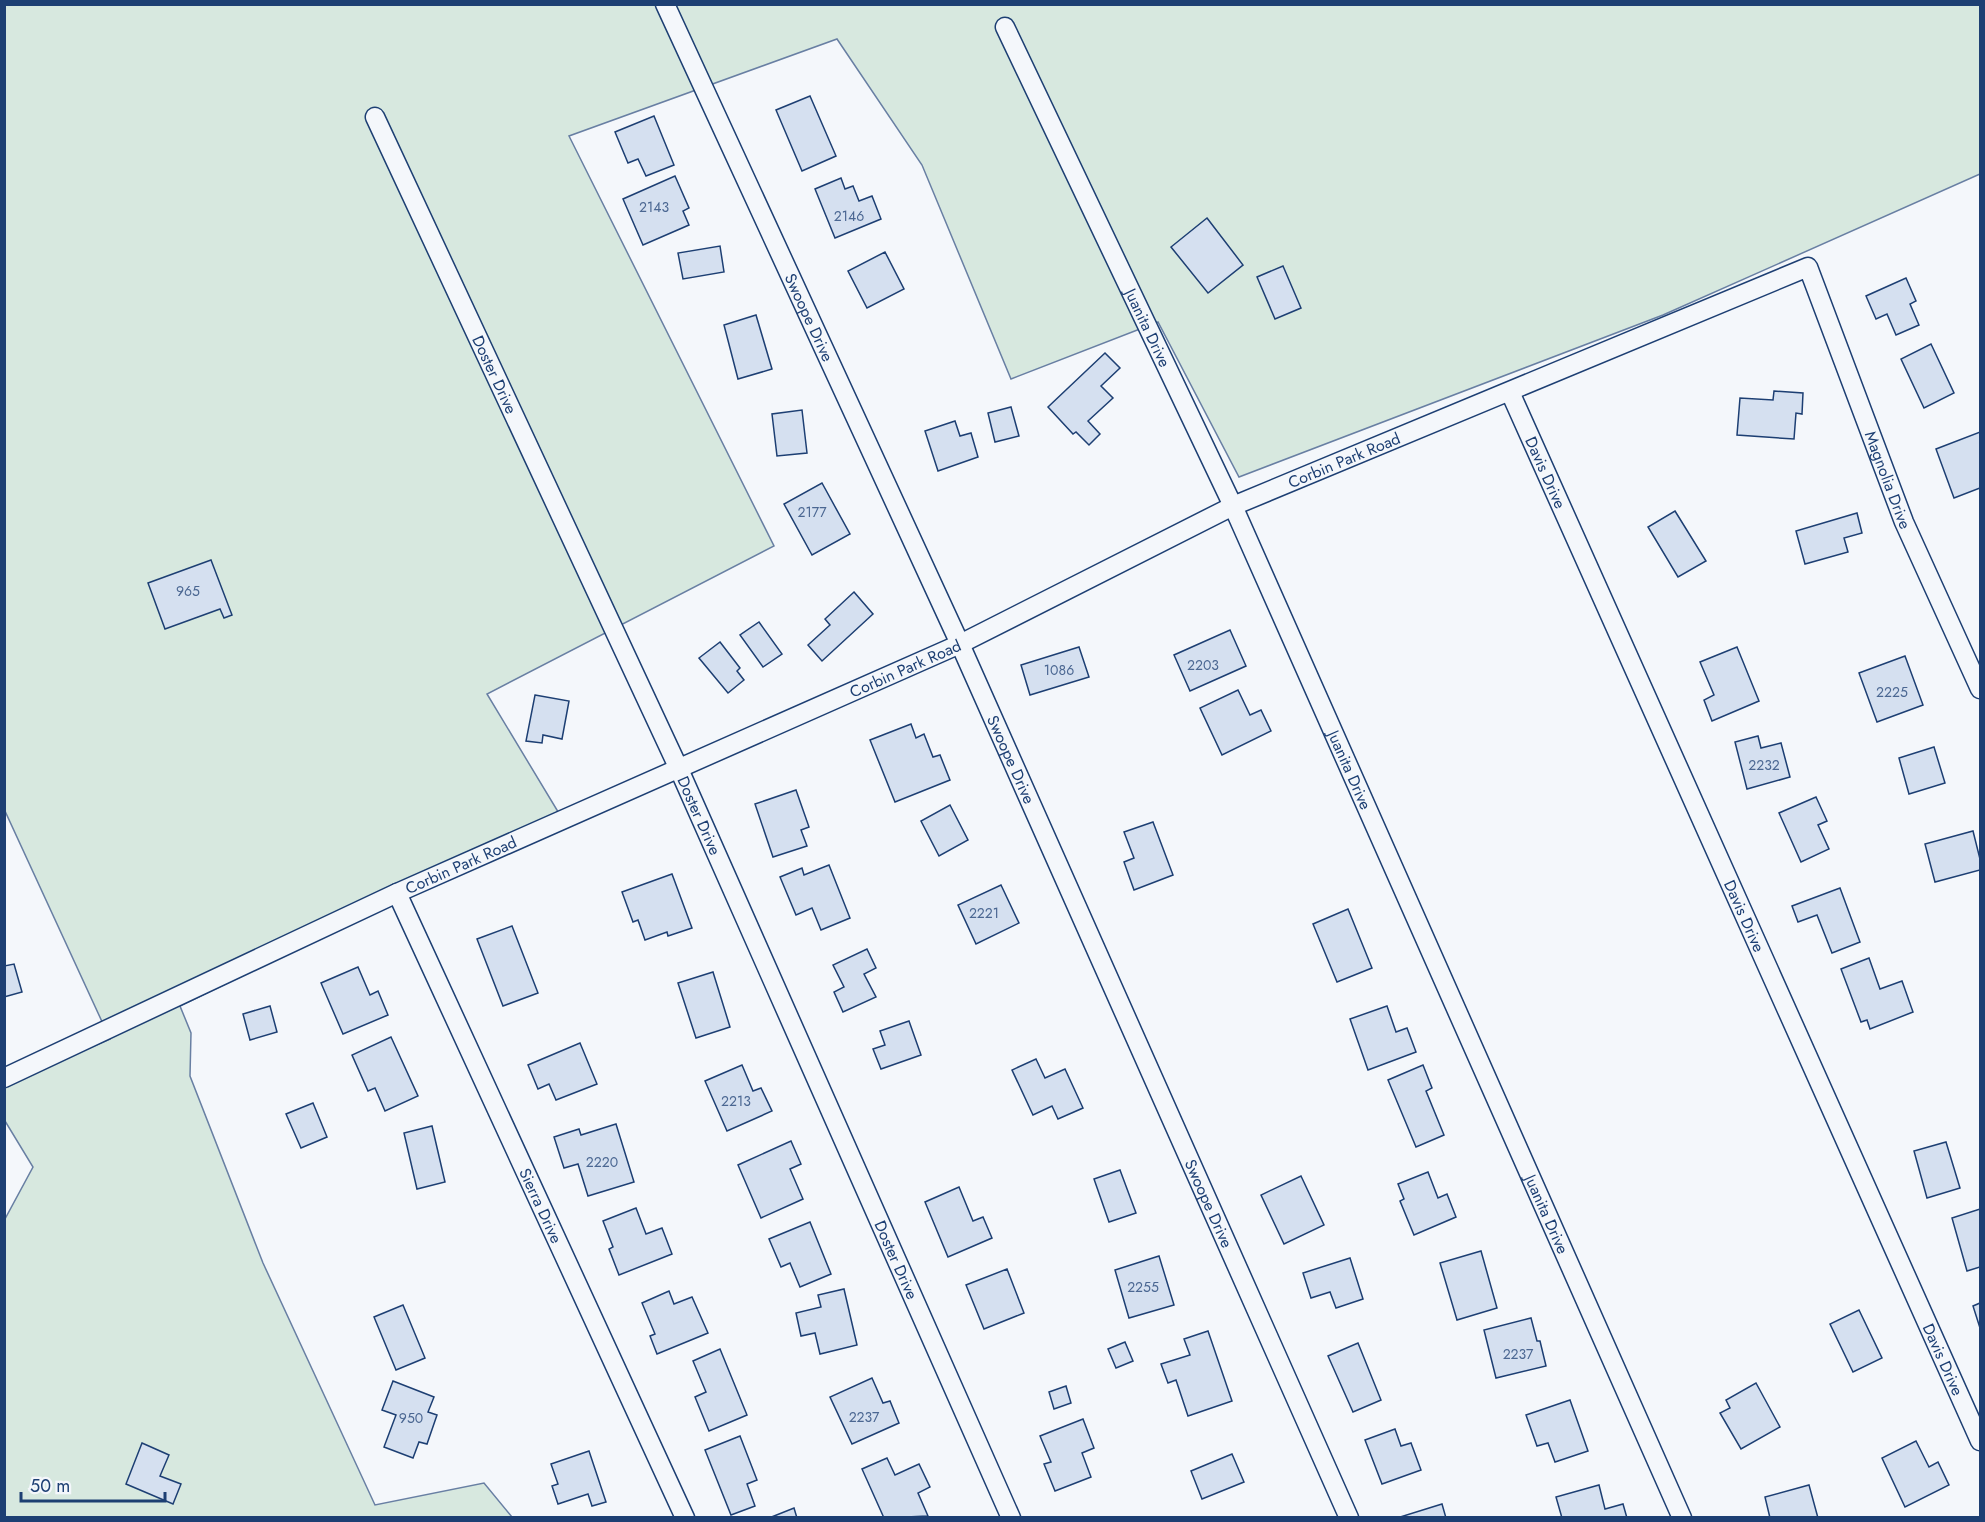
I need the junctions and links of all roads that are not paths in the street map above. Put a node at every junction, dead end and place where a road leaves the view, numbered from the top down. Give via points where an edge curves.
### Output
1 (665, 4) edge
2 (1005, 27) dead end
3 (375, 117) dead end
4 (1808, 267) joint
5 (1510, 392) junction
6 (1233, 506) junction
7 (960, 644) junction
8 (1980, 689) edge
9 (678, 767) junction
10 (397, 893) junction
11 (4, 1078) edge
12 (1980, 1441) edge
13 (685, 1518) edge
14 (1011, 1518) edge
15 (1349, 1518) edge
16 (1682, 1518) edge

1 - 7 street, Swoope Drive
2 - 6 street, Juanita Drive
3 - 9 street, Doster Drive
4 - 5 street, Corbin Park Road
4 - 8 street, Magnolia Drive via 1904,522
5 - 6 street, Corbin Park Road
5 - 12 street, Davis Drive
6 - 7 street, Corbin Park Road
6 - 16 street, Juanita Drive
7 - 9 street, Corbin Park Road
7 - 15 street, Swoope Drive
9 - 10 street, Corbin Park Road
9 - 14 street, Doster Drive
10 - 11 street, Corbin Park Road
10 - 13 street, Sierra Drive

